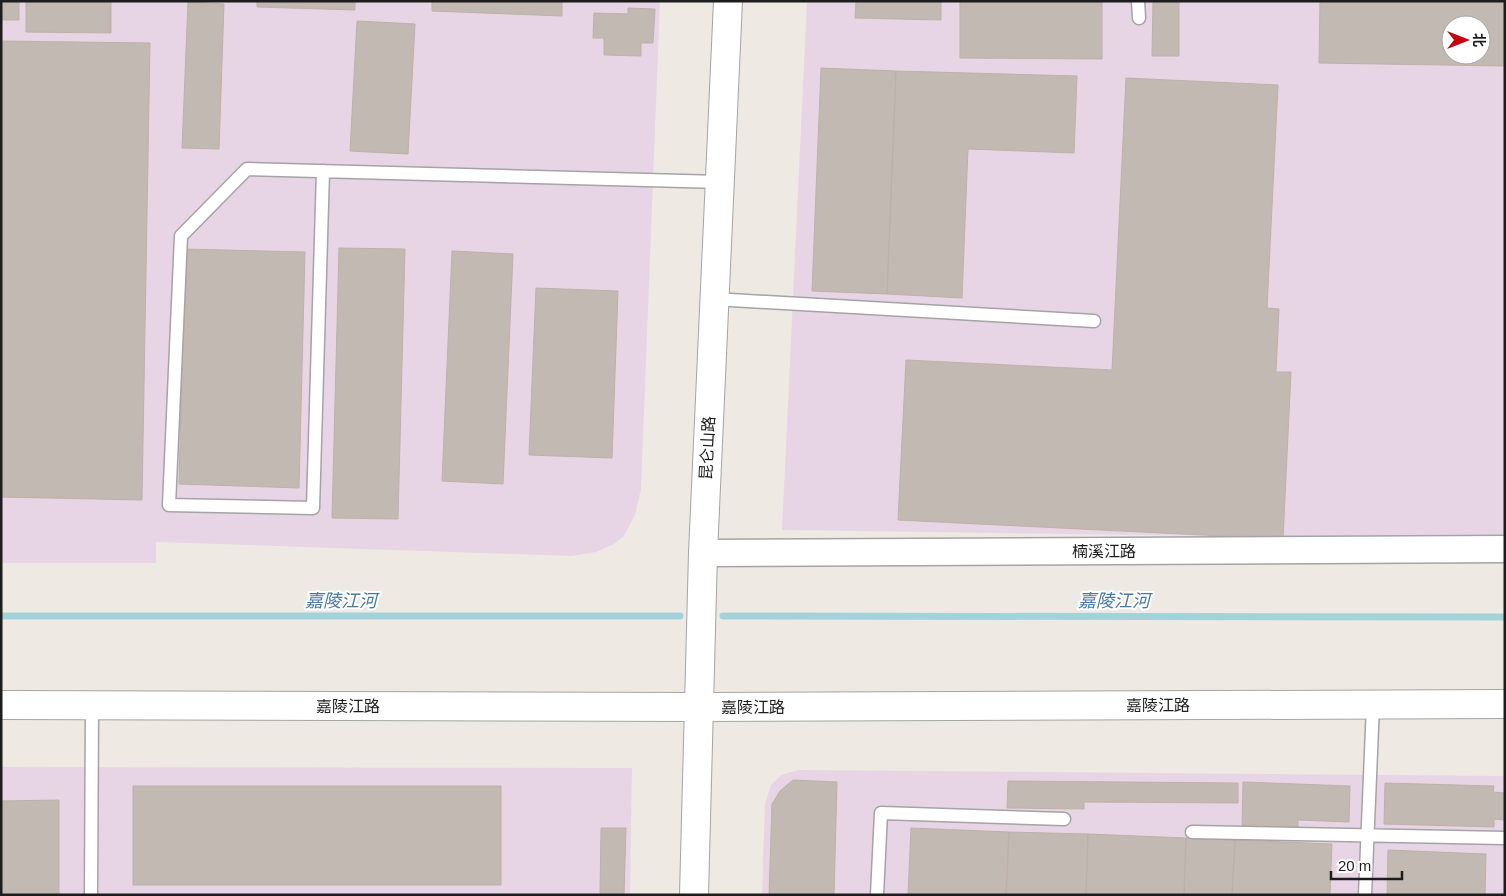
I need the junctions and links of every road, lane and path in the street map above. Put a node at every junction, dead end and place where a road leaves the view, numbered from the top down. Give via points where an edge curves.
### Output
1 (728, 1) edge
2 (1138, 1) edge
3 (1138, 18) dead end
4 (322, 171) junction
5 (720, 182) junction
6 (714, 299) junction
7 (1094, 321) dead end
8 (1505, 549) edge
9 (702, 553) junction
10 (1372, 704) junction
11 (1505, 704) edge
12 (1, 705) edge
13 (92, 706) junction
14 (700, 708) junction
15 (1064, 819) dead end
16 (1192, 832) dead end
17 (1368, 836) junction
18 (1505, 838) edge
19 (91, 895) edge
20 (694, 895) edge
21 (877, 895) edge
22 (1366, 895) edge

1 - 5 street, 昆仑山路
2 - 3 lane
4 - 4 lane via 247,169 180,236 169,505 313,508
4 - 5 lane
5 - 6 street, 昆仑山路
6 - 7 lane
6 - 9 street, 昆仑山路
8 - 9 street, 楠溪江路
9 - 14 street, 昆仑山路
10 - 11 street, 嘉陵江路
10 - 14 street, 嘉陵江路
10 - 17 lane
12 - 13 street, 嘉陵江路
13 - 14 street, 嘉陵江路
13 - 19 lane
14 - 20 street, 昆仑山路
15 - 21 lane via 881,813
16 - 17 lane
17 - 18 lane
17 - 22 lane

